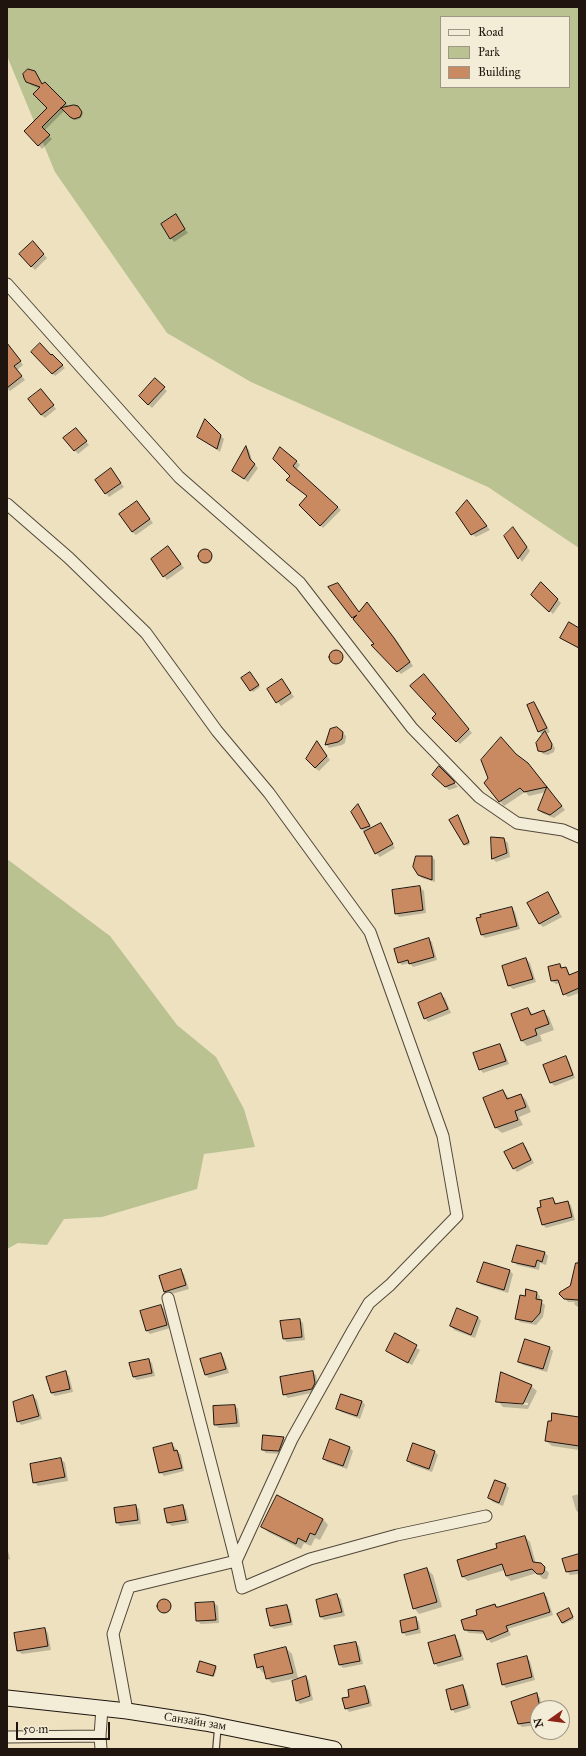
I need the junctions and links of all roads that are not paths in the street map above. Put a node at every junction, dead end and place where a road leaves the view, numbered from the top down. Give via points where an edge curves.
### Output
1 (7, 284) edge
2 (7, 504) edge
3 (579, 836) edge
4 (168, 1298) dead end
5 (486, 1516) dead end
6 (236, 1560) junction
7 (7, 1698) edge
8 (102, 1708) junction
9 (127, 1711) junction
10 (218, 1725) junction
11 (100, 1736) junction
12 (7, 1737) edge
13 (101, 1749) edge
14 (216, 1749) edge
15 (334, 1749) edge

1 - 3 street via 179,477 300,583 412,728 479,797 517,823 563,830
2 - 6 street via 69,558 146,633 217,731 269,793 370,932 443,1136 457,1216 369,1303 292,1439
4 - 6 street
5 - 6 street via 396,1535 310,1559 242,1588
6 - 9 street via 130,1587 113,1634
7 - 8 main road, Санзайн зам
8 - 9 main road, Санзайн зам
8 - 11 street
9 - 10 main road, Санзайн зам
10 - 14 lane
10 - 15 main road, Санзайн зам
11 - 12 street
11 - 13 street

